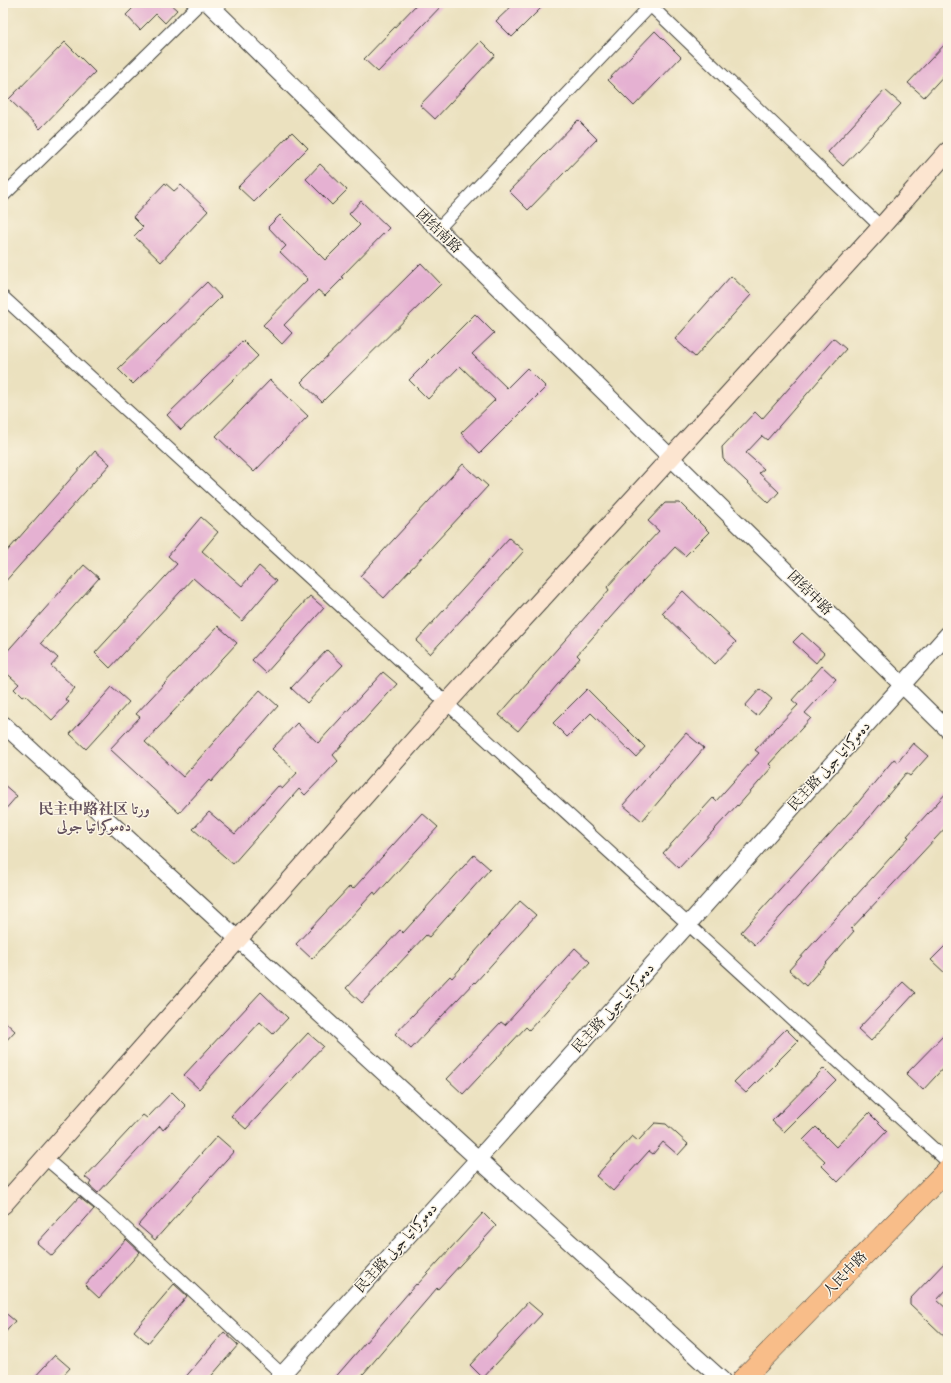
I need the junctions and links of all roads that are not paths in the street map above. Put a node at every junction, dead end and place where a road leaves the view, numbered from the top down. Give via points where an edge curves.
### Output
1 (200, 3) edge
2 (208, 3) edge
3 (652, 4) edge
4 (948, 151) edge
5 (3, 196) edge
6 (881, 227) junction
7 (437, 230) junction
8 (3, 297) edge
9 (672, 457) junction
10 (948, 634) edge
11 (902, 685) junction
12 (446, 704) junction
13 (3, 724) edge
14 (948, 730) edge
15 (688, 924) junction
16 (239, 940) junction
17 (45, 1158) junction
18 (478, 1159) junction
19 (948, 1162) edge
20 (948, 1169) edge
21 (3, 1205) edge
22 (282, 1378) edge
23 (722, 1380) edge
24 (742, 1380) edge

1 - 5 street
2 - 7 street, 团结南路
3 - 6 street
3 - 7 street
4 - 6 main road
6 - 9 main road
7 - 9 street, 团结南路
8 - 12 street
9 - 11 street, 团结中路
9 - 12 main road
10 - 11 street, 民主路 دەموكراتيا جولى
11 - 14 street, 团结中路
11 - 15 street, 民主路 دەموكراتيا جولى
12 - 15 street
12 - 16 main road
13 - 16 street
15 - 18 street, 民主路 دەموكراتيا جولى
15 - 19 street
16 - 17 main road
16 - 18 street
17 - 21 main road
17 - 22 street via 105,1209
18 - 22 street, 民主路 دەموكراتيا جولى
18 - 23 street
20 - 24 highway, 人民中路

